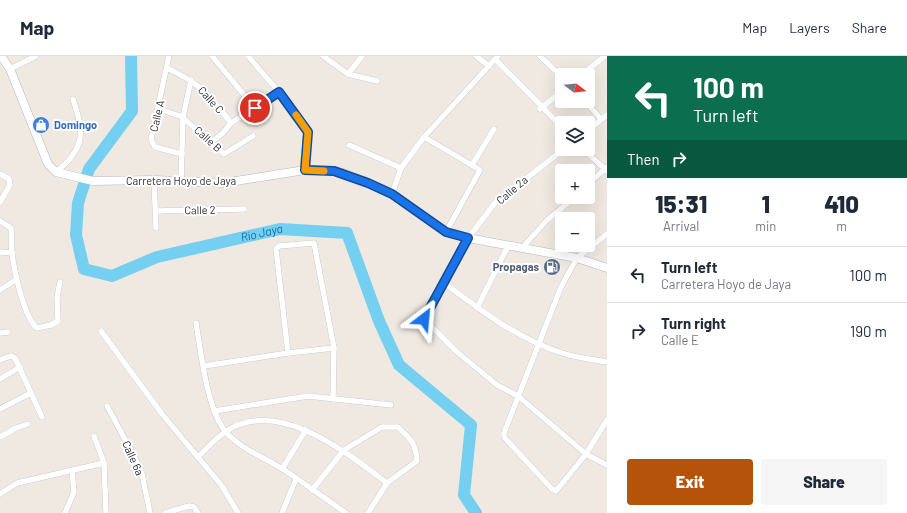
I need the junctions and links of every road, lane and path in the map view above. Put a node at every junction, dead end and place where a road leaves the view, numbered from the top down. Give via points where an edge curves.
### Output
1 (1, 56) edge
2 (36, 56) edge
3 (169, 56) edge
4 (212, 56) edge
5 (248, 56) edge
6 (323, 56) edge
7 (362, 56) edge
8 (476, 56) edge
9 (540, 56) edge
10 (605, 56) edge
11 (497, 57) edge
12 (489, 66) junction
13 (167, 68) junction
14 (590, 68) edge
15 (10, 70) junction
16 (555, 70) edge
17 (348, 74) junction
18 (191, 80) junction
19 (377, 81) dead end
20 (279, 92) junction
21 (555, 97) edge
22 (73, 99) dead end
23 (255, 108) junction
24 (542, 108) junction
25 (592, 108) edge
26 (159, 109) junction
27 (607, 115) edge
28 (183, 117) junction
29 (602, 119) junction
30 (555, 120) edge
31 (231, 123) junction
32 (595, 124) edge
33 (494, 129) dead end
34 (253, 136) dead end
35 (424, 137) junction
36 (211, 142) junction
37 (348, 145) dead end
38 (182, 154) junction
39 (555, 156) edge
40 (592, 156) edge
41 (472, 165) junction
42 (401, 168) junction
43 (606, 169) edge
44 (305, 170) junction
45 (56, 172) junction
46 (0, 174) edge
47 (595, 178) edge
48 (154, 180) junction
49 (181, 181) junction
50 (392, 194) junction
51 (0, 202) edge
52 (566, 204) edge
53 (244, 209) dead end
54 (156, 211) junction
55 (0, 220) edge
56 (156, 228) dead end
57 (446, 232) junction
58 (607, 234) edge
59 (468, 238) junction
60 (508, 246) junction
61 (522, 248) junction
62 (0, 252) edge
63 (12, 253) junction
64 (577, 258) junction
65 (607, 268) edge
66 (17, 279) junction
67 (60, 282) dead end
68 (444, 282) junction
69 (0, 290) edge
70 (477, 308) junction
71 (196, 323) dead end
72 (101, 331) dead end
73 (8, 332) dead end
74 (0, 333) edge
75 (538, 343) junction
76 (334, 348) junction
77 (288, 353) junction
78 (0, 360) edge
79 (607, 362) edge
80 (204, 366) junction
81 (20, 367) junction
82 (0, 379) edge
83 (31, 393) junction
84 (518, 396) junction
85 (333, 399) junction
86 (391, 405) dead end
87 (107, 406) dead end
88 (0, 409) edge
89 (214, 411) junction
90 (42, 418) dead end
91 (607, 420) edge
92 (28, 424) dead end
93 (306, 430) junction
94 (226, 432) junction
95 (94, 436) dead end
96 (0, 437) edge
97 (344, 450) junction
98 (586, 454) junction
99 (198, 457) junction
100 (104, 463) junction
101 (607, 465) edge
102 (282, 469) junction
103 (72, 471) junction
104 (296, 479) junction
105 (388, 483) junction
106 (312, 490) junction
107 (0, 494) edge
108 (198, 512) edge
109 (65, 513) edge
110 (106, 513) edge
111 (150, 513) edge
112 (165, 513) edge
113 (238, 513) edge
114 (282, 513) edge
115 (346, 513) edge
116 (368, 513) edge

1 - 15 street
2 - 15 street
3 - 13 street, Calle A
4 - 23 street
5 - 20 street
6 - 17 street
7 - 17 street
8 - 12 street
9 - 16 street
10 - 14 street
11 - 12 street
11 - 24 street
12 - 35 street
13 - 18 street, Calle C
13 - 26 street, Calle A
15 - 45 street via 48,164
17 - 19 street
18 - 28 street
18 - 31 street, Calle C via 202,88
20 - 23 street
20 - 44 street via 308,132
21 - 24 street
22 - 45 street via 81,125 77,149 71,160
23 - 31 street
24 - 30 street
25 - 29 street
26 - 28 street, Calle B
26 - 38 street, Calle A via 152,143 155,147
27 - 29 street
28 - 36 street, Calle B
28 - 38 street
29 - 32 street
31 - 36 street
33 - 41 street
34 - 36 street, Calle B via 224,154
35 - 41 street
35 - 42 street
37 - 42 street
38 - 49 street
39 - 59 street, Calle 2a via 495,203
40 - 43 street
41 - 57 street via 480,172
42 - 50 street
43 - 47 street
44 - 49 street, Carretera Hoyo de Jaya via 223,183
44 - 50 street, Carretera Hoyo de Jaya via 347,174
45 - 48 street, Carretera Hoyo de Jaya via 93,180
46 - 51 street via 9,179 10,185
48 - 49 street, Carretera Hoyo de Jaya
48 - 54 street
50 - 57 street, Carretera Hoyo de Jaya
52 - 61 street via 547,220
53 - 54 street, Calle 2
54 - 56 street
55 - 63 street via 11,228
57 - 59 street, Carretera Hoyo de Jaya
58 - 64 street
59 - 60 street, Carretera Hoyo de Jaya
59 - 68 street, Calle 2a
60 - 61 street, Carretera Hoyo de Jaya
60 - 70 street
61 - 64 street, Carretera Hoyo de Jaya
62 - 63 street
63 - 66 street
64 - 65 street, Carretera Hoyo de Jaya
64 - 75 street via 561,287
66 - 67 street via 28,315 37,328 58,321 57,297
66 - 69 street
68 - 70 street
68 - 84 street, Calle 2a via 424,319 457,352 497,385
70 - 75 street
71 - 80 street
72 - 99 street via 162,414
73 - 74 street
75 - 79 street via 562,353
75 - 84 street
76 - 77 street
76 - 77 street via 315,244 311,242 279,246 276,249
76 - 85 street
77 - 80 street
78 - 81 street via 11,356
80 - 89 street
81 - 82 street
81 - 83 street
83 - 88 street
83 - 90 street
84 - 98 street
84 - 98 street via 504,437 552,489 558,490
85 - 86 street
85 - 89 street via 308,396
87 - 111 street, Calle 6a via 142,474
89 - 94 street
91 - 98 street
92 - 96 street
93 - 94 street via 270,421 246,423
93 - 97 street
93 - 102 street
94 - 99 street
94 - 102 street via 244,447
95 - 100 street
97 - 105 street
97 - 105 street via 382,427 398,427 416,447 417,461
97 - 106 street
98 - 101 street
99 - 113 street via 222,486
100 - 103 street
100 - 110 street
102 - 104 street
103 - 107 street via 17,483
103 - 109 street via 74,492
104 - 106 street
104 - 114 street
105 - 116 street
106 - 115 street
108 - 112 street via 189,506

